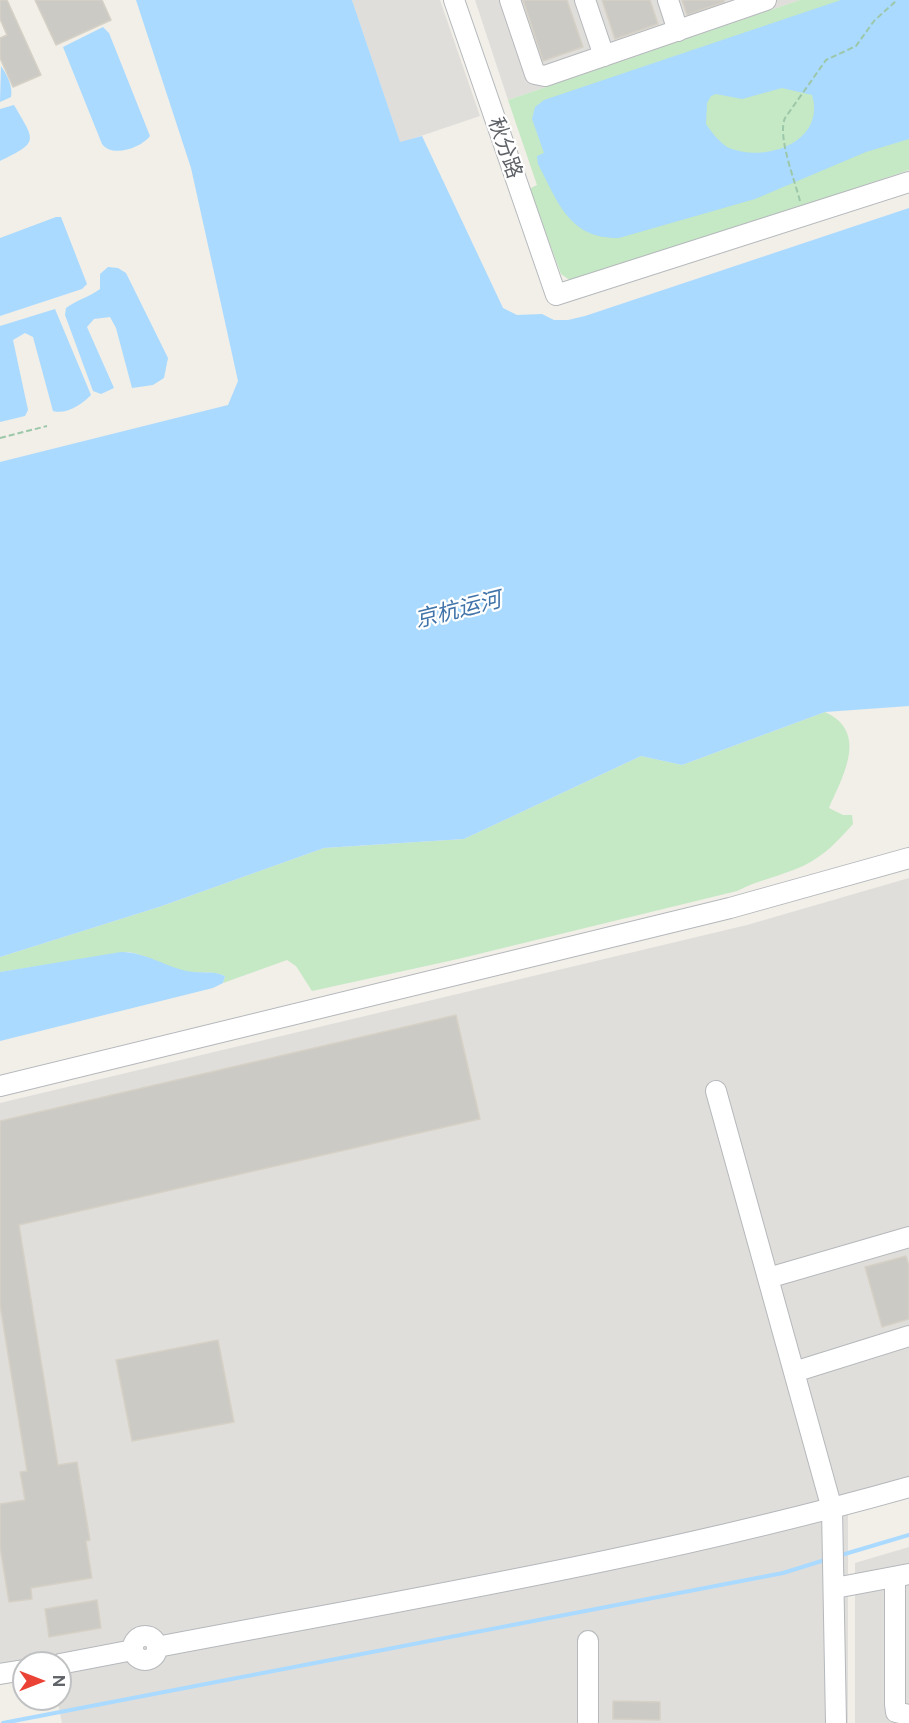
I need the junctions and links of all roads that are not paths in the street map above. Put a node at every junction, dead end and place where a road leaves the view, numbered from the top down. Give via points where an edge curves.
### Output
1 (454, 0) edge
2 (510, 0) edge
3 (585, 0) edge
4 (668, 0) edge
5 (766, 0) edge
6 (678, 31) junction
7 (604, 56) junction
8 (909, 182) edge
9 (909, 858) edge
10 (0, 1086) edge
11 (716, 1091) dead end
12 (909, 1237) edge
13 (768, 1278) junction
14 (909, 1336) edge
15 (794, 1372) junction
16 (909, 1487) edge
17 (832, 1509) junction
18 (902, 1576) edge
19 (835, 1583) junction
20 (588, 1641) dead end
21 (902, 1642) edge
22 (72, 1662) edge
23 (909, 1715) edge
24 (588, 1723) edge
25 (836, 1723) edge

1 - 8 street, 秋分路 via 556,295
2 - 7 street via 535,74 545,76
3 - 7 street
4 - 6 street
5 - 6 street
6 - 7 street
9 - 10 street via 730,908
11 - 13 street
12 - 13 street
13 - 15 street
14 - 15 street
15 - 17 street
16 - 17 street
17 - 19 street
17 - 22 street via 606,1563 157,1647 144,1636 136,1640 133,1650
18 - 19 street
18 - 21 street
19 - 25 street
20 - 24 street
21 - 23 street via 896,1712

